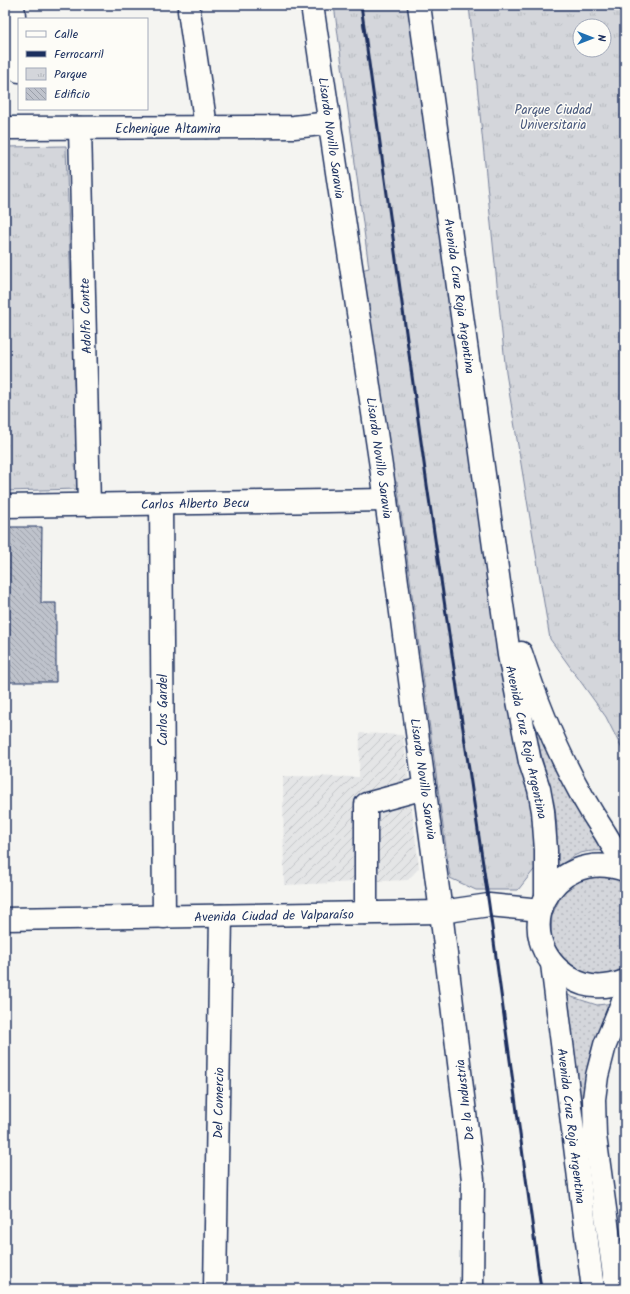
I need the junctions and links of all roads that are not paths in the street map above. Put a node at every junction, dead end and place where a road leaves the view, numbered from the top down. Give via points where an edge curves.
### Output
1 (13, 5) edge
2 (312, 5) edge
3 (419, 5) edge
4 (189, 12) dead end
5 (18, 59) edge
6 (17, 122) edge
7 (330, 123) junction
8 (206, 127) junction
9 (80, 128) junction
10 (386, 500) junction
11 (161, 504) junction
12 (89, 505) junction
13 (5, 506) edge
14 (500, 587) junction
15 (425, 788) junction
16 (625, 863) edge
17 (625, 870) edge
18 (544, 903) junction
19 (441, 912) junction
20 (366, 913) junction
21 (221, 916) junction
22 (164, 917) junction
23 (5, 919) edge
24 (552, 964) junction
25 (625, 981) edge
26 (625, 996) edge
27 (615, 1288) edge
28 (215, 1289) edge
29 (472, 1289) edge
30 (593, 1289) edge

1 - 5 street
2 - 7 street, Lisardo Novillo Saravia
3 - 14 street, Avenida Cruz Roja Argentina
4 - 8 street
6 - 9 street, Echenique Altamira
7 - 8 street, Echenique Altamira via 294,127
7 - 10 street, Lisardo Novillo Saravia
8 - 9 street, Echenique Altamira
9 - 12 street, Adolfo Contte
10 - 11 street, Carlos Alberto Becu
10 - 15 street, Lisardo Novillo Saravia
11 - 12 street, Carlos Alberto Becu
11 - 22 street, Carlos Gardel
12 - 13 street, Carlos Alberto Becu
14 - 16 street, Avenida Cruz Roja Argentina via 530,683 556,746 586,806
14 - 18 street, Avenida Cruz Roja Argentina via 509,655 530,762 543,811 546,850
15 - 19 street, Lisardo Novillo Saravia
15 - 20 street via 366,804
17 - 18 street via 601,864 574,870 558,881
18 - 19 street, Avenida Ciudad de Valparaíso via 489,904
18 - 24 street, Avenida Cruz Roja Argentina via 539,924 540,938 544,952
19 - 20 street, Avenida Ciudad de Valparaíso
19 - 29 street, De la Industria via 473,1180
20 - 21 street, Avenida Ciudad de Valparaíso
21 - 22 street, Avenida Ciudad de Valparaíso
21 - 28 street, Del Comercio
22 - 23 street, Avenida Ciudad de Valparaíso
24 - 25 street via 562,974 587,986 601,987
24 - 30 street, Avenida Cruz Roja Argentina
26 - 27 street, Avenida Cruz Roja Argentina via 605,1045 594,1099 595,1136

